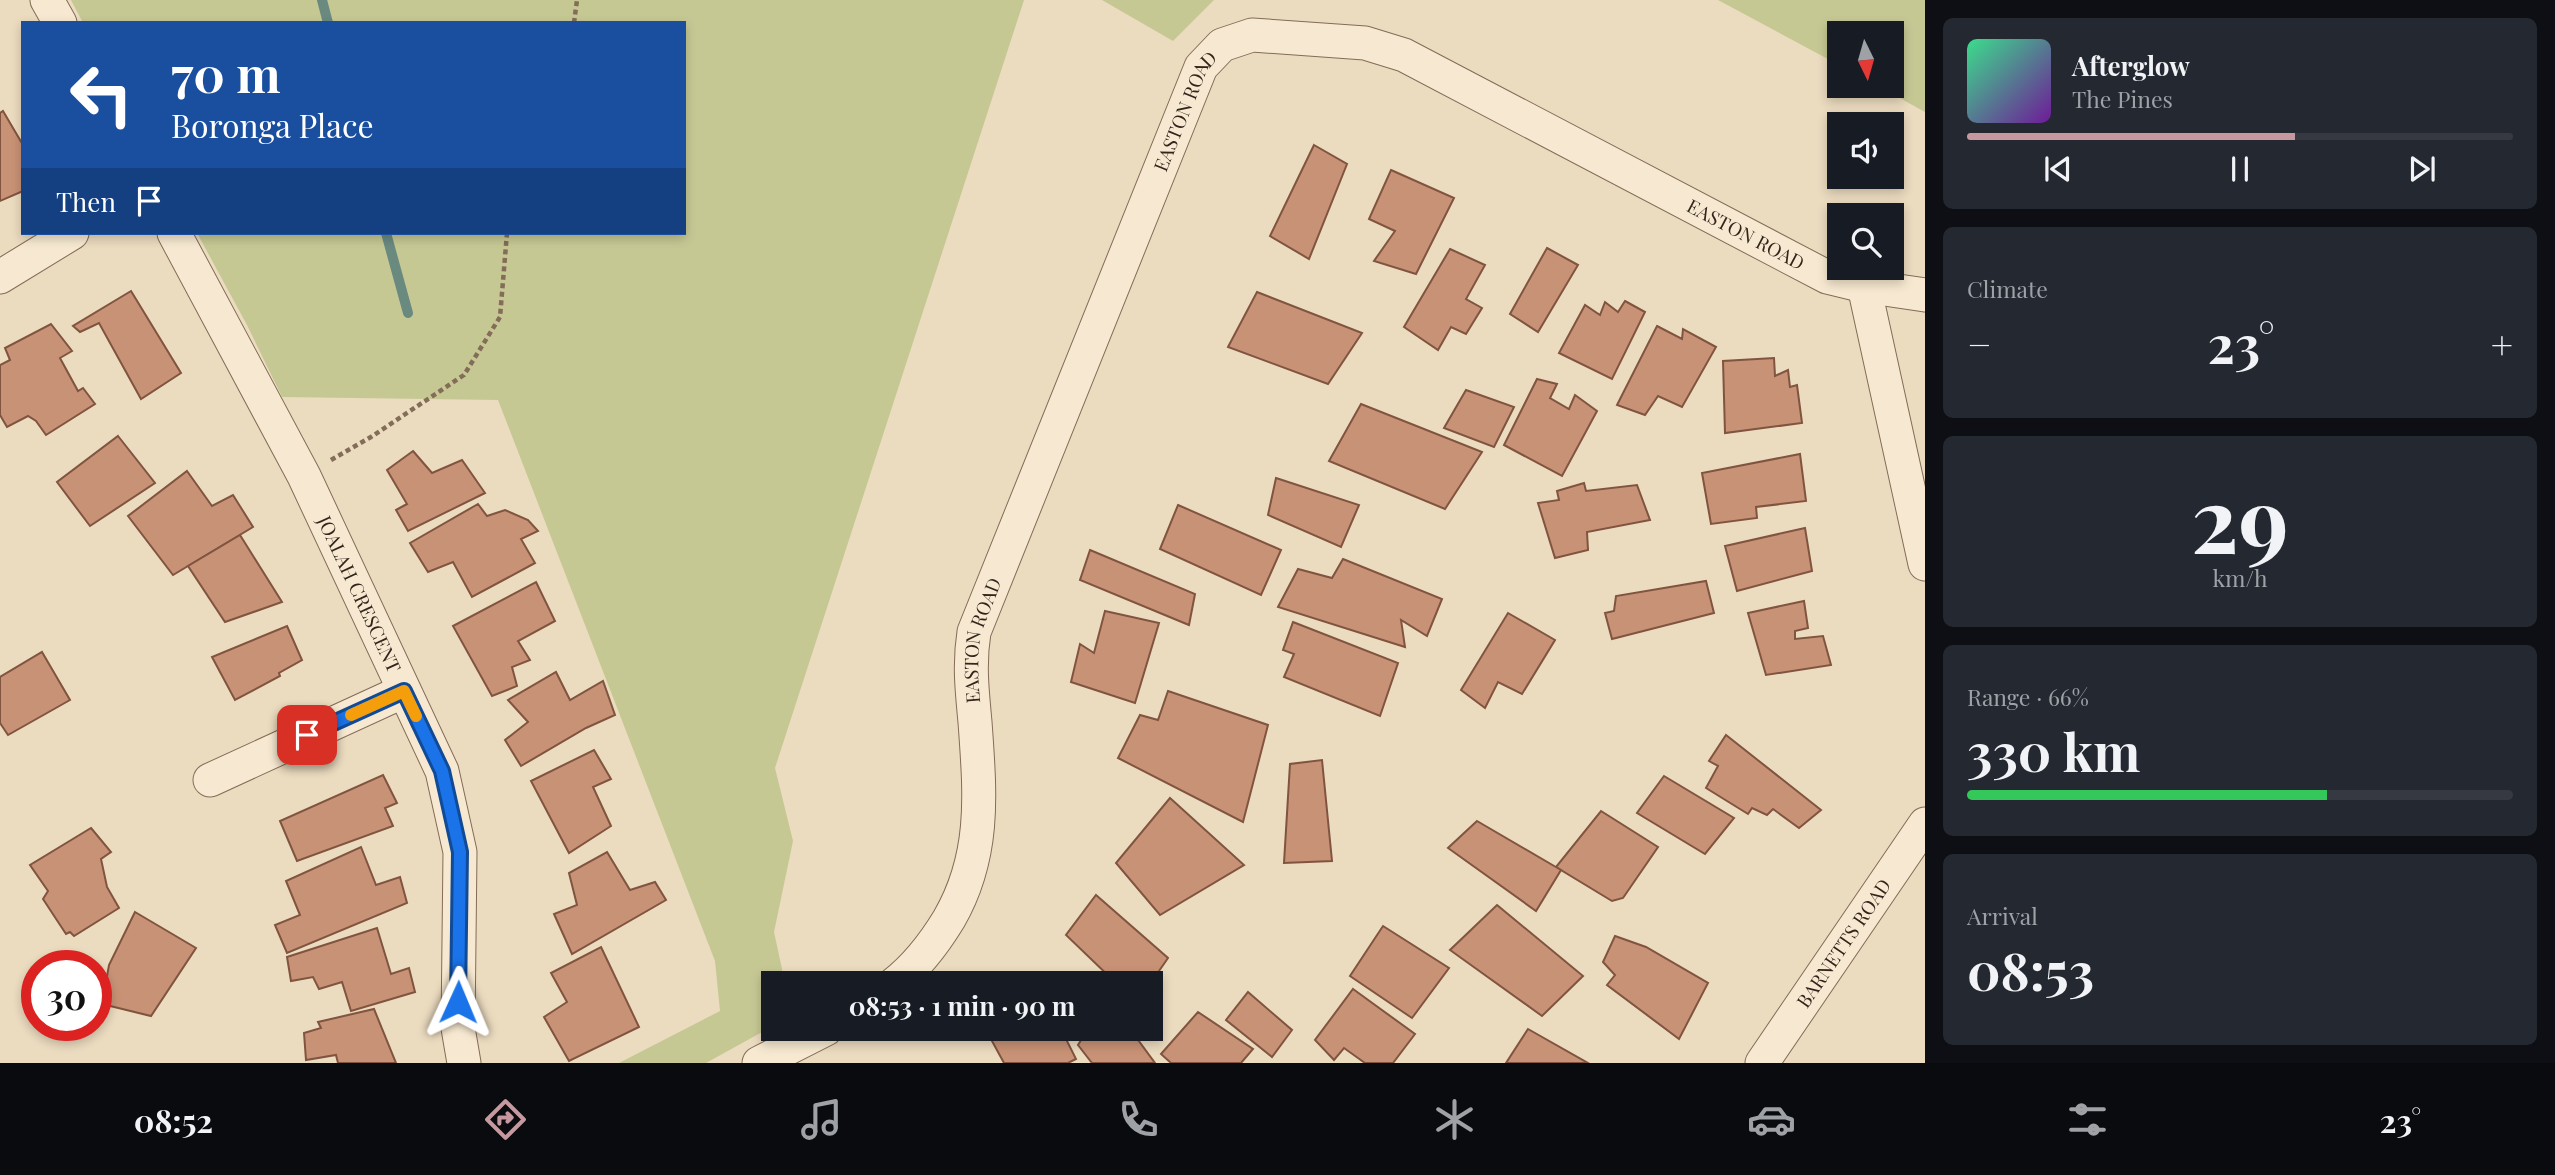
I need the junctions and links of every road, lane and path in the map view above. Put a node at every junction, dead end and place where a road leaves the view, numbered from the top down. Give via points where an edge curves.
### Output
1 (47, 0) edge
2 (577, 0) edge
3 (59, 21) edge
4 (574, 21) edge
5 (69, 235) edge
6 (175, 235) edge
7 (508, 235) edge
8 (0, 277) edge
9 (1864, 286) junction
10 (1925, 295) edge
11 (304, 475) junction
12 (1925, 564) edge
13 (404, 691) junction
14 (210, 780) dead end
15 (1925, 824) edge
16 (906, 971) edge
17 (802, 1041) edge
18 (464, 1063) edge
19 (759, 1063) edge
20 (1762, 1063) edge

1 - 3 street
2 - 4 path
5 - 8 street
6 - 11 street, JOALAH CRESCENT
7 - 11 path via 500,317 464,375
9 - 10 street, EASTON ROAD
9 - 12 street
9 - 16 street, EASTON ROAD via 1827,277 1404,55 1365,43 1252,35 1222,45 1201,67 974,632 970,661 979,813 975,855 960,899 936,940
11 - 13 street, JOALAH CRESCENT
13 - 14 street
13 - 18 street, JOALAH CRESCENT via 442,771 460,852 458,1028
15 - 20 street, BARNETTS ROAD
17 - 19 street

